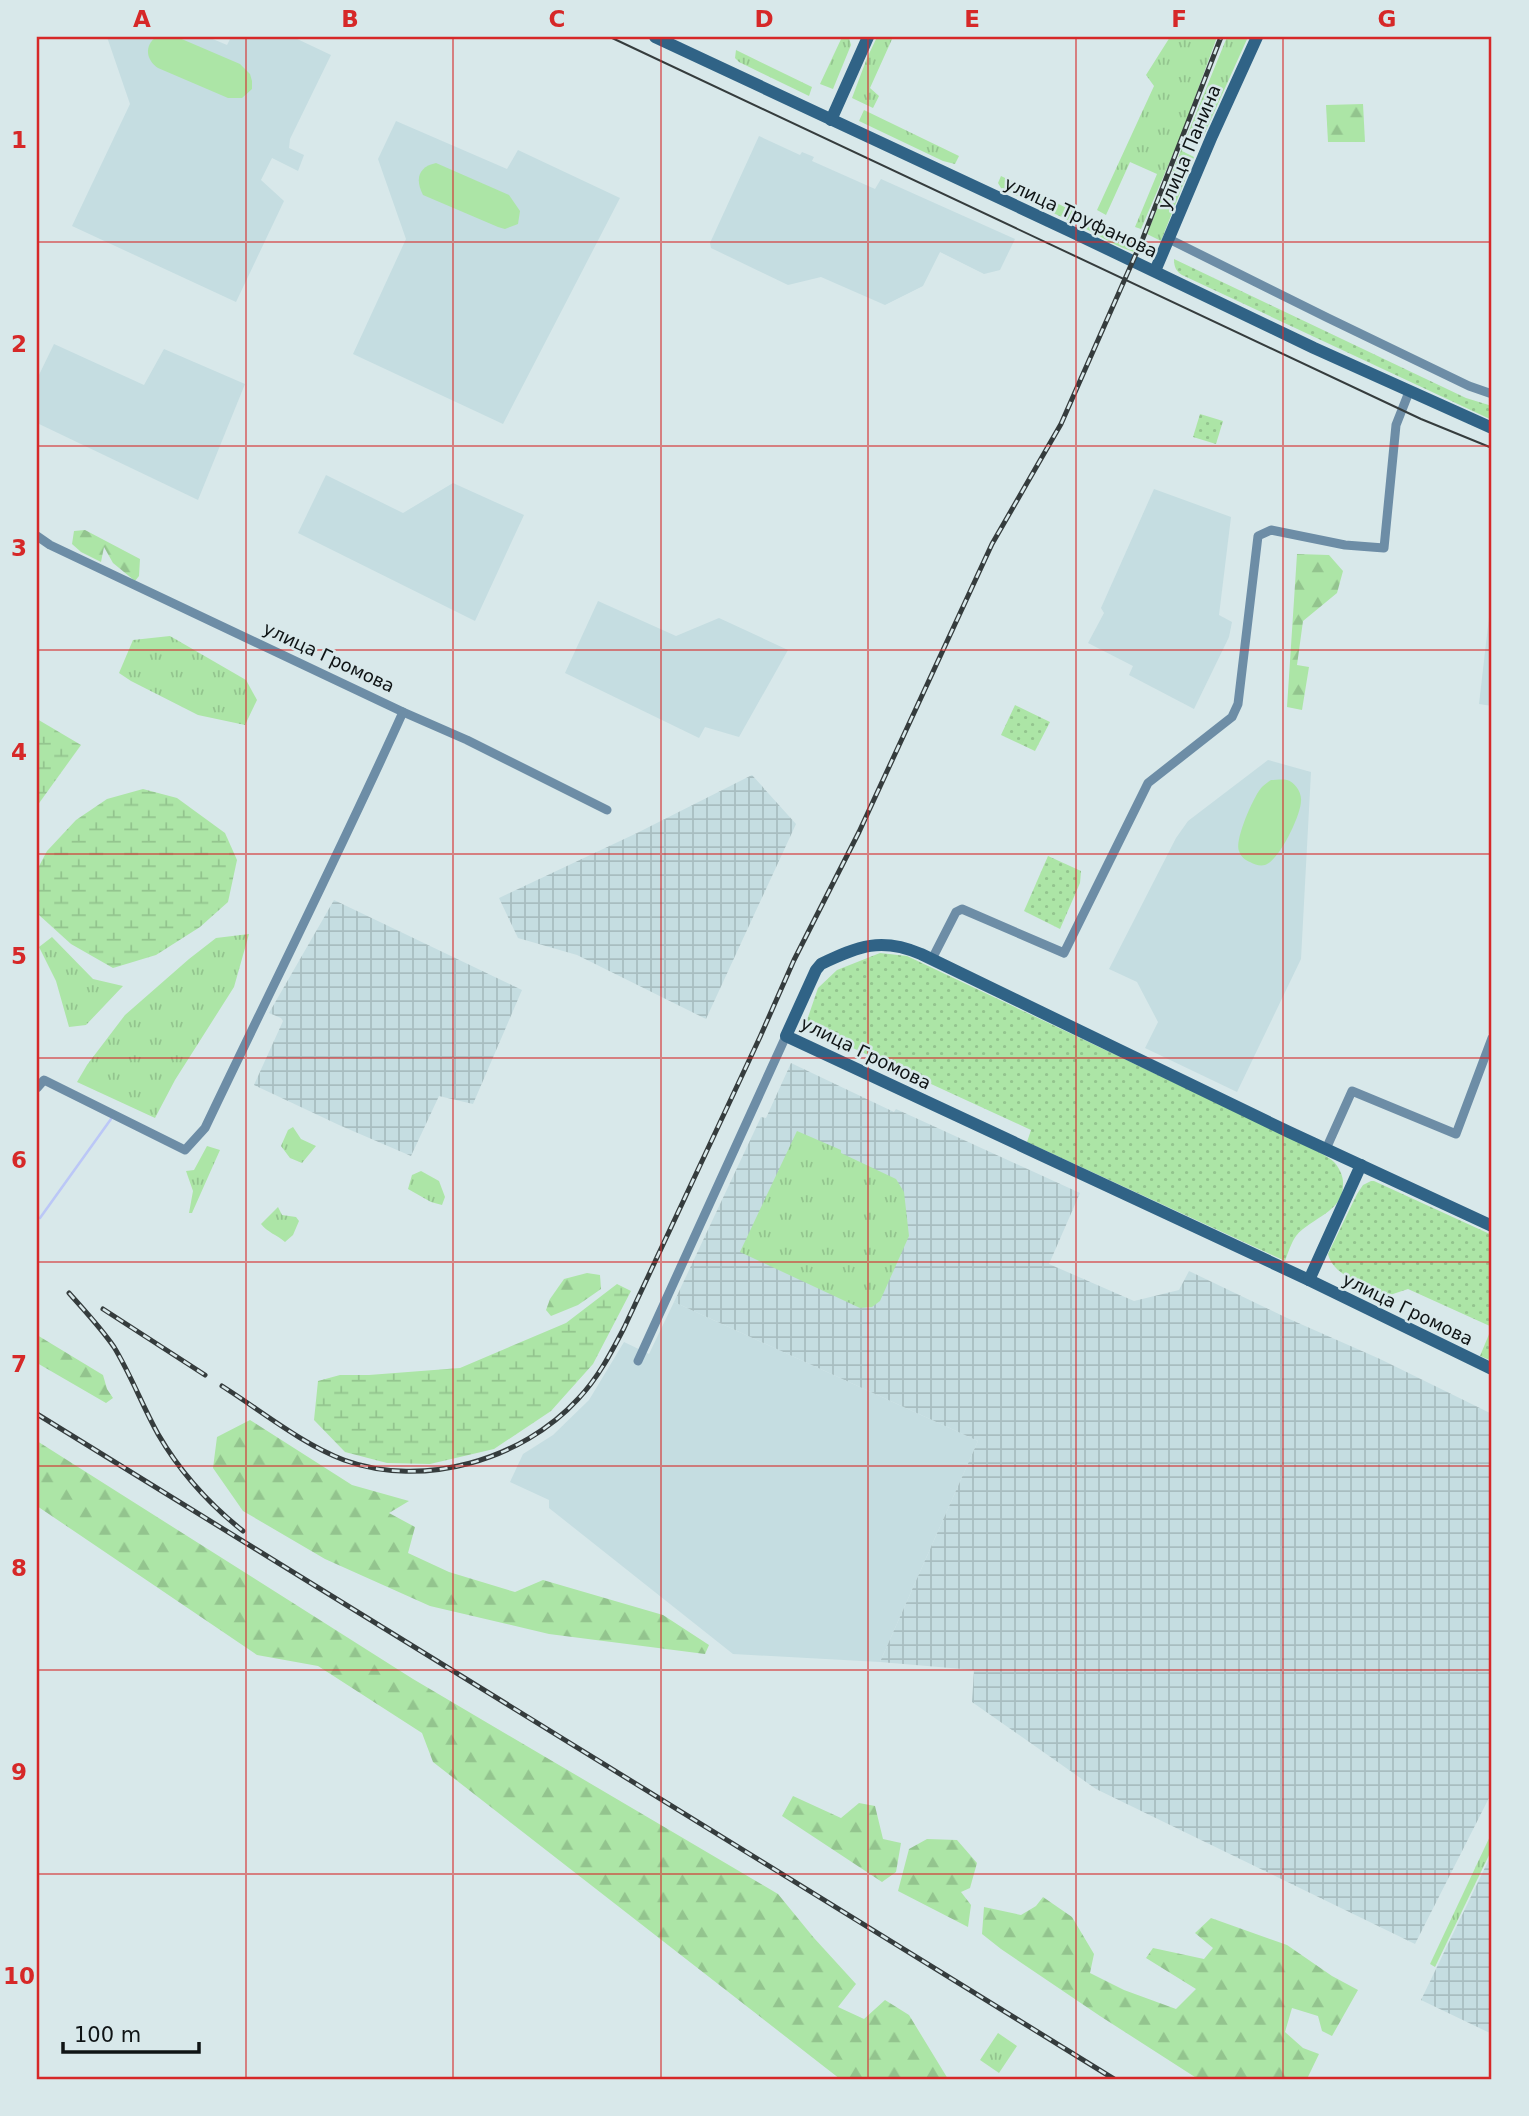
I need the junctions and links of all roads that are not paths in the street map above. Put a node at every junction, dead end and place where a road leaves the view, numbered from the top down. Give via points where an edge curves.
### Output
1 (655, 37) edge
2 (868, 37) edge
3 (1257, 37) edge
4 (831, 120) junction
5 (1169, 239) junction
6 (1156, 271) junction
7 (1409, 392) junction
8 (1492, 394) edge
9 (1492, 428) edge
10 (37, 536) edge
11 (403, 712) junction
12 (607, 810) dead end
13 (932, 959) junction
14 (786, 1037) junction
15 (1492, 1038) edge
16 (37, 1088) edge
17 (1326, 1149) junction
18 (1361, 1166) junction
19 (1492, 1226) edge
20 (1309, 1280) junction
21 (638, 1361) dead end
22 (1492, 1368) edge

1 - 4 street, улица Труфанова
2 - 4 street
3 - 5 street, улица Панина
4 - 6 street, улица Труфанова
5 - 6 street, улица Панина
5 - 8 street
6 - 7 street, улица Труфанова
7 - 9 street, улица Труфанова
7 - 13 street via 1396,425 1384,548 1271,530 1258,536 1238,704 1232,717 1148,783 1064,953 962,909 956,912
10 - 11 street, улица Громова
11 - 12 street, улица Громова
11 - 16 street via 205,1128 185,1150 44,1080
13 - 14 street, улица Громова via 908,948 872,944 821,964
13 - 17 street, улица Громова
14 - 20 street, улица Громова
14 - 21 street
15 - 17 street via 1456,1134 1352,1091
17 - 18 street, улица Громова
18 - 19 street, улица Громова
18 - 20 street
20 - 22 street, улица Громова

